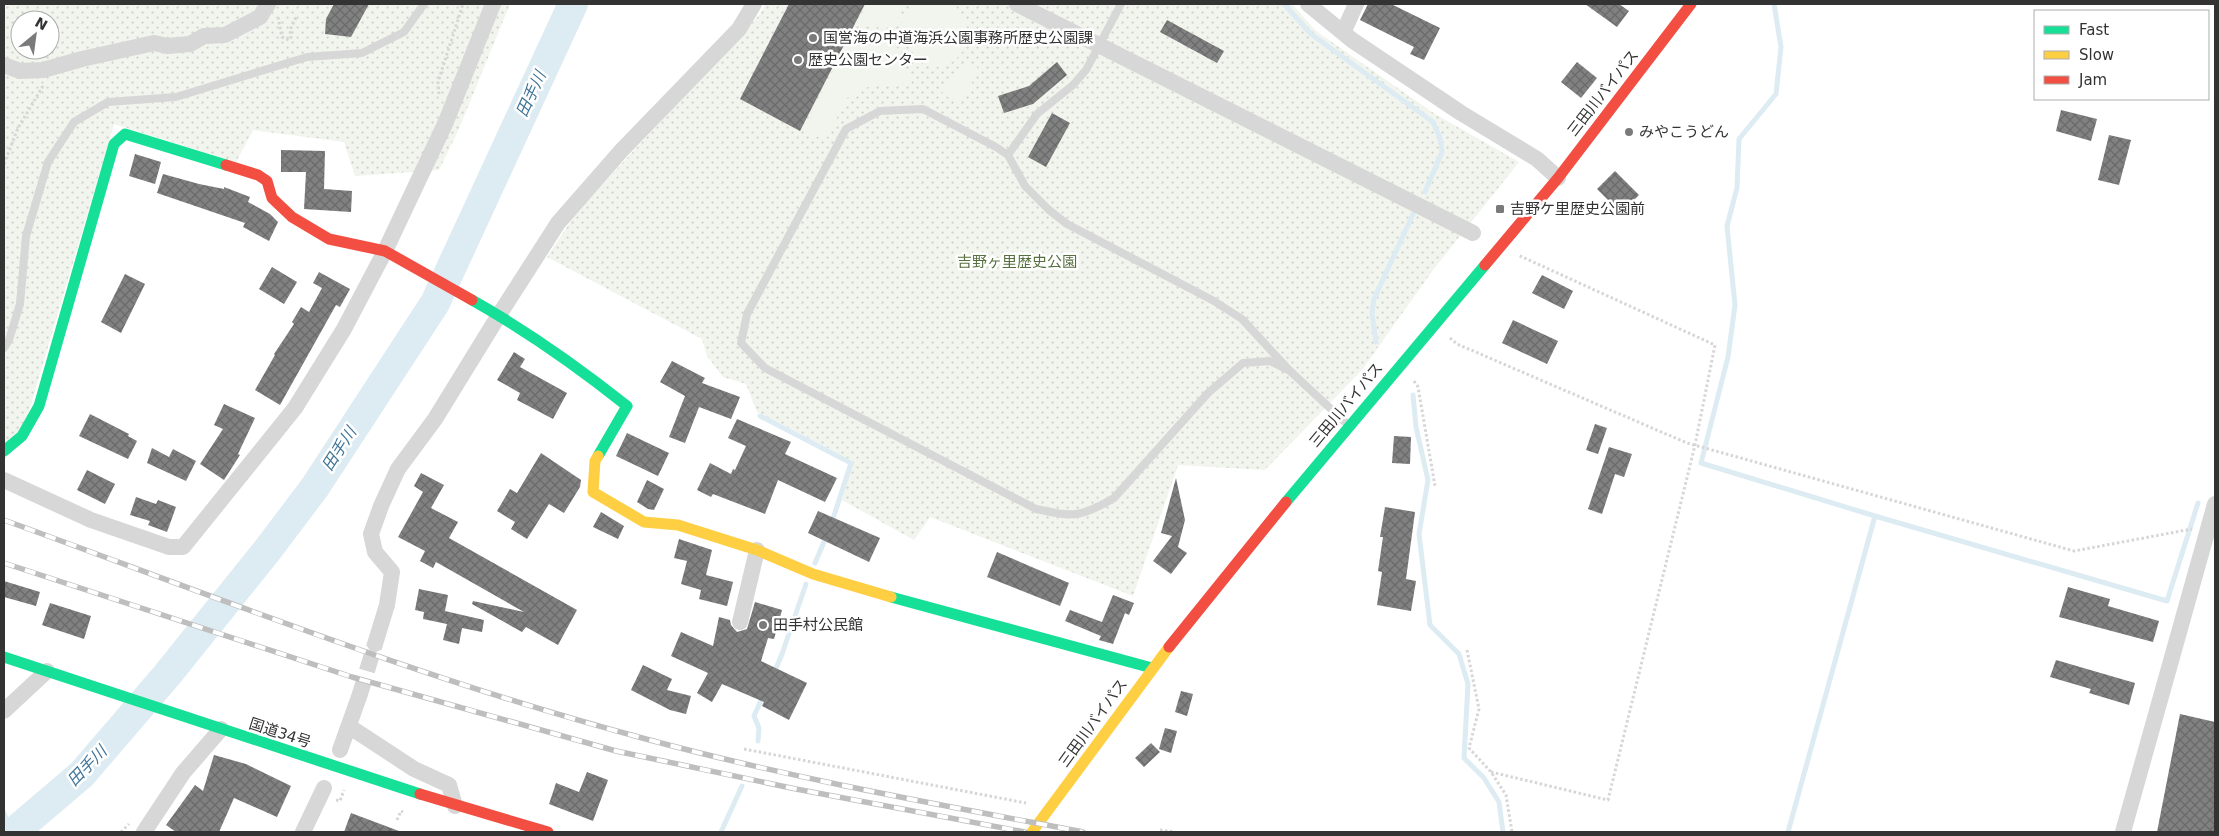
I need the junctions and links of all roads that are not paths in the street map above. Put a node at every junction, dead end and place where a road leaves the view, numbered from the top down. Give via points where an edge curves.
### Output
1 (424, 4) edge
2 (493, 4) edge
3 (754, 4) edge
4 (1017, 4) edge
5 (1121, 4) edge
6 (1308, 4) edge
7 (1356, 4) edge
8 (1691, 4) edge
9 (273, 6) edge
10 (1343, 33) junction
11 (1099, 46) junction
12 (4, 65) edge
13 (1008, 155) junction
14 (1558, 178) junction
15 (1473, 233) dead end
16 (385, 252) junction
17 (499, 315) junction
18 (4, 348) edge
19 (1290, 371) junction
20 (1349, 425) junction
21 (4, 452) edge
22 (4, 480) edge
23 (2215, 504) edge
24 (757, 550) junction
25 (740, 622) dead end
26 (375, 644) tunnel mouth
27 (4, 656) edge
28 (1152, 668) junction
29 (47, 671) junction
30 (360, 694) tunnel mouth
31 (4, 711) edge
32 (350, 727) junction
33 (221, 729) junction
34 (340, 750) dead end
35 (324, 788) dead end
36 (455, 806) junction
37 (144, 832) edge
38 (303, 832) edge
39 (548, 832) edge
40 (1032, 832) edge
41 (2123, 832) edge

1 - 18 lane via 404,32 362,53 307,57 176,97 108,102 74,122 48,162 26,236 20,304
2 - 16 street via 446,124
3 - 17 street via 739,29 621,151 558,223
4 - 11 street
5 - 11 lane
6 - 10 street
7 - 10 street
8 - 14 main road, 三田川バイパス
9 - 12 street via 260,17 225,35 204,36 190,44 167,46 154,43 53,68 20,71
10 - 14 street via 1461,113 1537,159
11 - 13 lane via 1086,70 1037,114
11 - 15 street
13 - 19 lane via 1025,186 1048,210 1081,232 1242,319
13 - 19 lane via 923,109 880,111 846,129 747,314 741,342 766,368 1036,509 1069,516 1094,510 1114,498 1208,393 1243,363 1270,361
14 - 20 main road, 三田川バイパス
16 - 17 main road
16 - 21 main road via 329,239 292,217 272,198 267,181 258,176 125,134 114,144 39,406 22,436
16 - 22 street via 344,329 295,408 183,547 169,547 91,520
17 - 24 main road via 585,372 627,406 595,461 594,492 644,522 678,525
17 - 26 street via 440,412 398,469 380,506 371,534 376,552 392,572 387,606
19 - 20 lane
20 - 28 main road, 三田川バイパス
23 - 41 street
24 - 25 street
24 - 28 main road via 840,583
27 - 29 main road, 国道34号
28 - 40 main road, 三田川バイパス
29 - 31 street
29 - 33 main road, 国道34号
30 - 32 street
32 - 34 street
32 - 36 street via 414,768 449,785
33 - 36 main road, 国道34号
33 - 37 street via 183,773
35 - 38 street
36 - 39 main road, 国道34号

